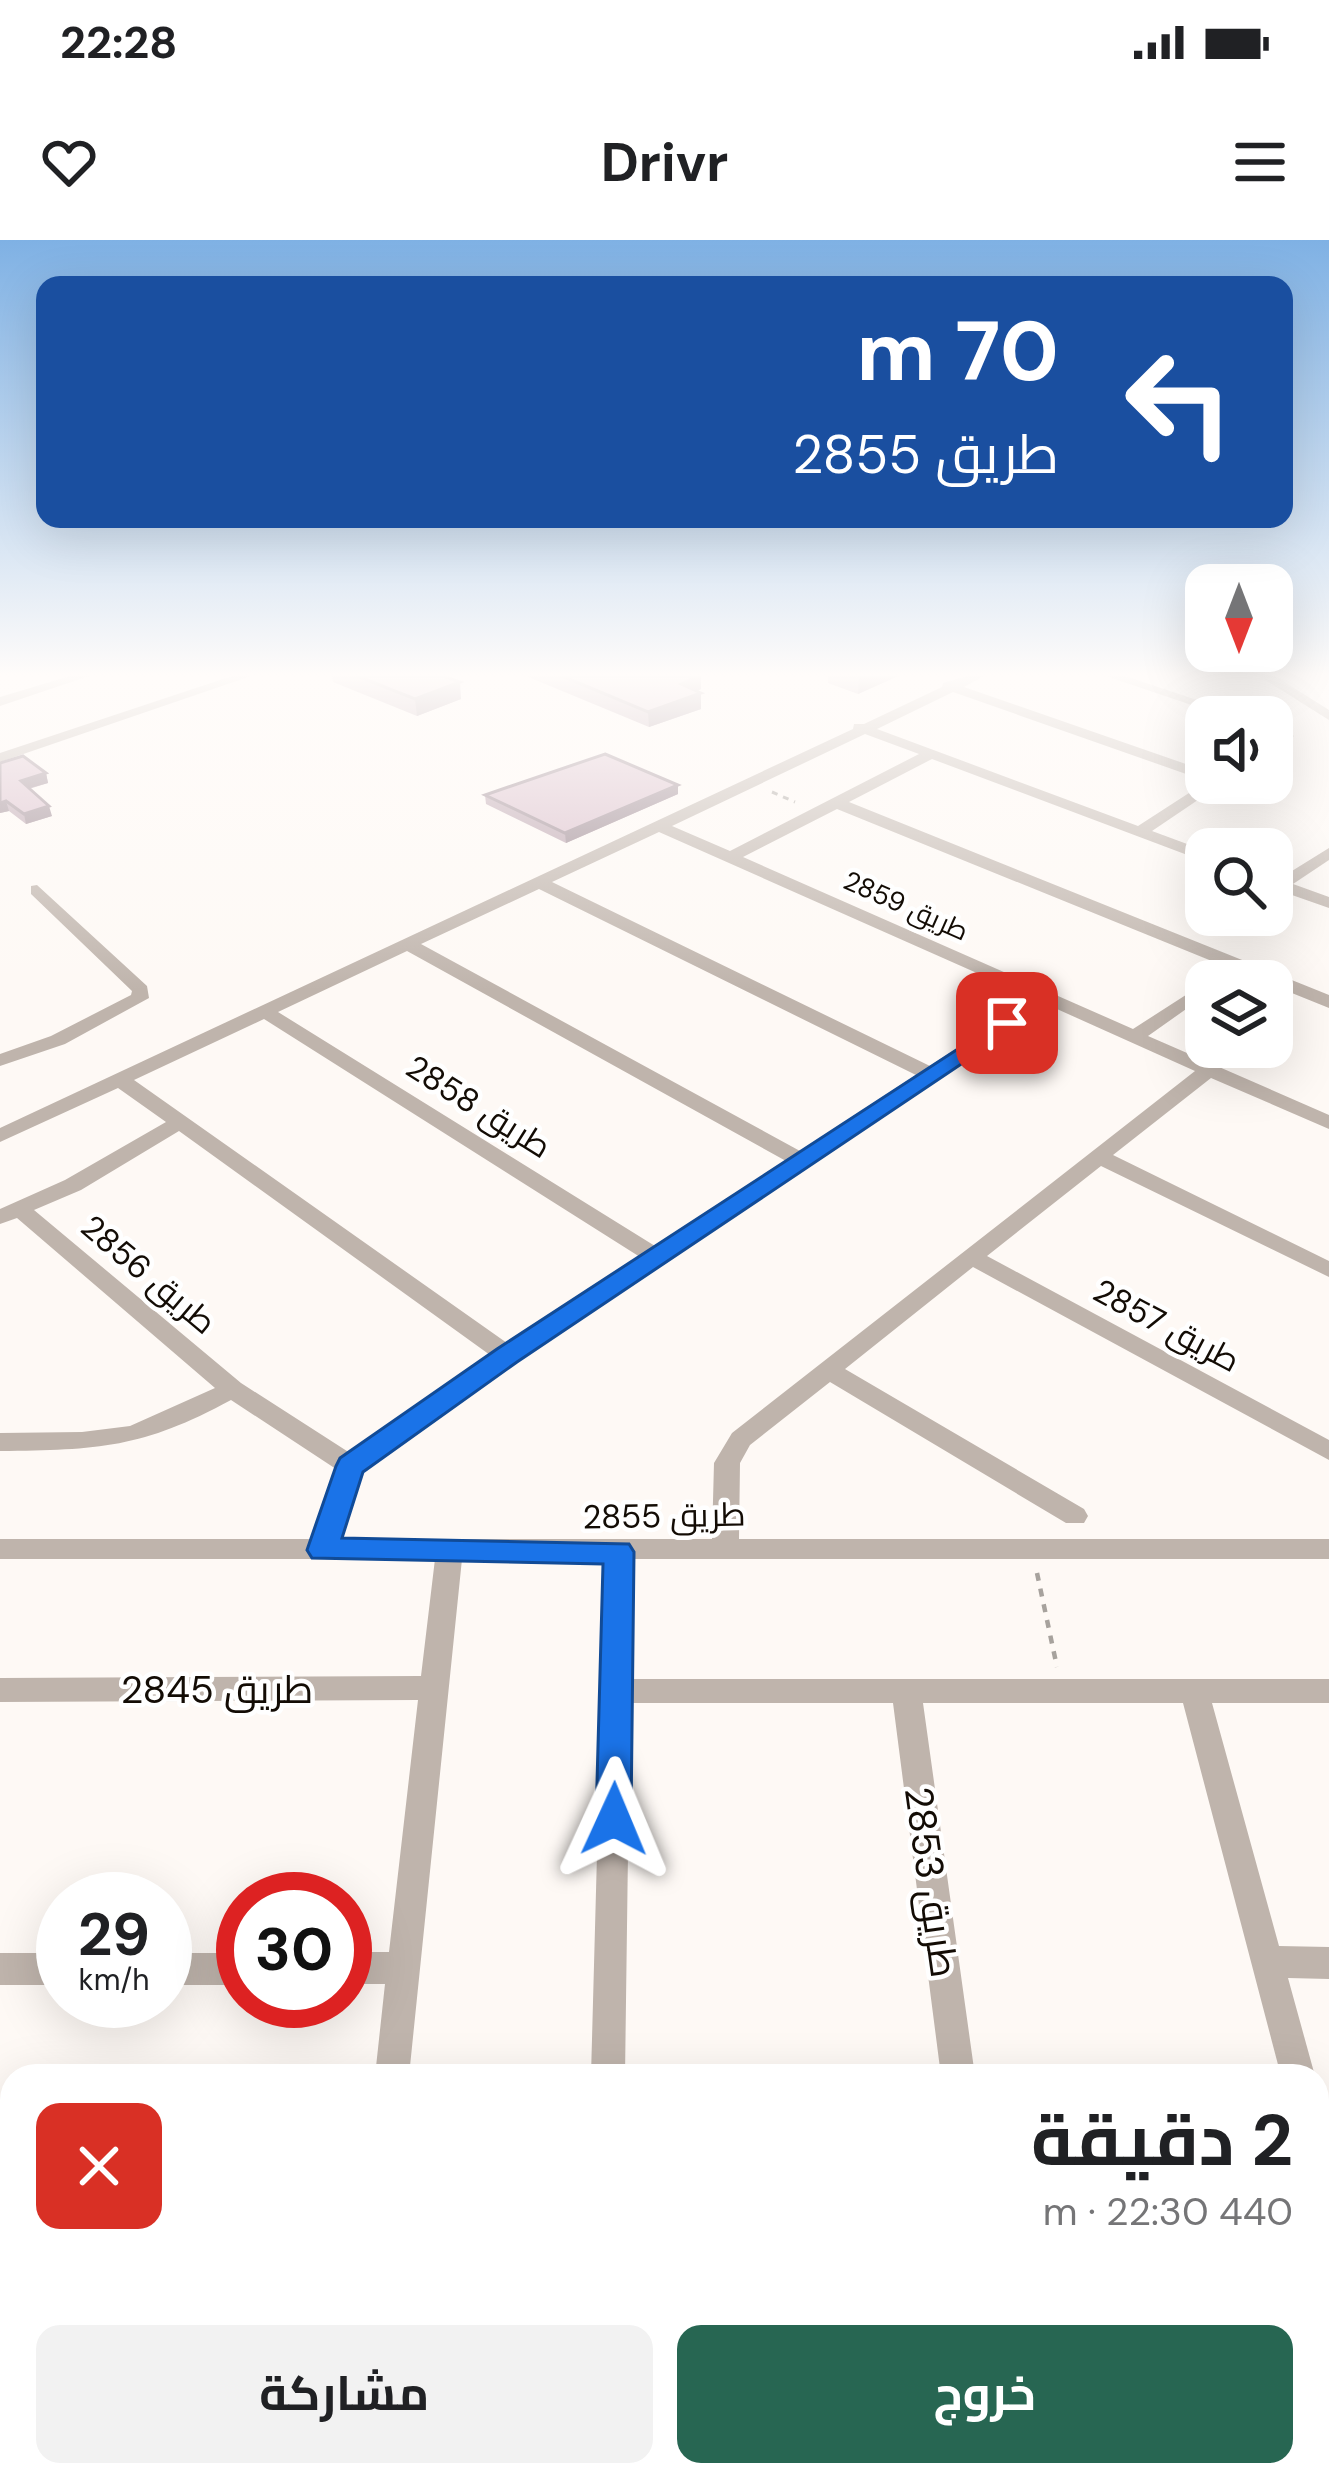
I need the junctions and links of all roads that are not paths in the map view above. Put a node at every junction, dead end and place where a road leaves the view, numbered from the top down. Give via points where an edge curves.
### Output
1 (748, 781) edge
2 (877, 781) edge
3 (1000, 781) edge
4 (834, 802) junction
5 (1185, 802) edge
6 (657, 826) junction
7 (1140, 832) junction
8 (1185, 849) edge
9 (1329, 853) edge
10 (731, 857) junction
11 (1293, 874) edge
12 (536, 881) junction
13 (37, 890) dead end
14 (1293, 890) edge
15 (1329, 903) edge
16 (406, 944) junction
17 (1224, 960) edge
18 (1293, 988) edge
19 (1046, 998) junction
20 (1185, 1002) edge
21 (1329, 1002) edge
22 (264, 1012) junction
23 (1134, 1037) junction
24 (0, 1060) edge
25 (1208, 1071) junction
26 (930, 1074) junction
27 (119, 1079) junction
28 (178, 1123) junction
29 (1329, 1124) edge
30 (0, 1136) edge
31 (1100, 1157) junction
32 (802, 1161) junction
33 (11, 1214) edge
34 (658, 1258) junction
35 (973, 1258) junction
36 (1329, 1270) edge
37 (507, 1355) junction
38 (827, 1370) junction
39 (232, 1388) junction
40 (0, 1442) edge
41 (1329, 1451) edge
42 (350, 1466) junction
43 (1075, 1516) dead end
44 (0, 1549) edge
45 (1329, 1549) edge
46 (322, 1550) junction
47 (725, 1550) junction
48 (449, 1552) junction
49 (619, 1552) junction
50 (435, 1688) junction
51 (906, 1688) junction
52 (0, 1690) edge
53 (616, 1690) junction
54 (1194, 1690) junction
55 (1329, 1690) edge
56 (1267, 1962) junction
57 (1329, 1963) edge
58 (372, 1968) edge
59 (405, 1968) junction
60 (0, 1969) edge
61 (36, 1969) edge
62 (393, 2064) edge
63 (608, 2064) edge
64 (956, 2064) edge
65 (1295, 2064) edge

1 - 6 street
2 - 4 street
3 - 7 street
4 - 10 street
4 - 17 street
5 - 7 street
6 - 10 street, طريق 2859
6 - 12 street
7 - 8 street
9 - 11 street
10 - 19 street, طريق 2859
12 - 16 street
12 - 26 street
13 - 24 street via 141,990 140,998
14 - 15 street
16 - 22 street
16 - 32 street
18 - 21 street
19 - 23 street, طريق 2859
19 - 26 street
20 - 23 street
22 - 27 street
22 - 34 street, طريق 2858
23 - 25 street, طريق 2859
25 - 29 street, طريق 2859
25 - 31 street
26 - 32 street
27 - 28 street
27 - 30 street
28 - 33 street, طريق 2856
28 - 37 street
31 - 35 street
31 - 36 street
32 - 34 street
33 - 39 street, طريق 2856
34 - 37 street
35 - 38 street
35 - 41 street, طريق 2857
37 - 42 street
38 - 43 street
38 - 47 street via 761,1420 727,1463
39 - 40 street via 130,1436
39 - 42 street, طريق 2856
42 - 46 street
44 - 46 street, طريق 2855
45 - 47 street, طريق 2855
46 - 48 street, طريق 2855
47 - 49 street, طريق 2855
48 - 49 street, طريق 2855
48 - 50 street
49 - 53 street
50 - 52 street, طريق 2845
50 - 59 street
51 - 53 street
51 - 54 street
51 - 64 street, طريق 2853
53 - 63 street
54 - 55 street
54 - 56 street
56 - 57 street
56 - 65 street
58 - 59 street
59 - 62 street
60 - 61 street

